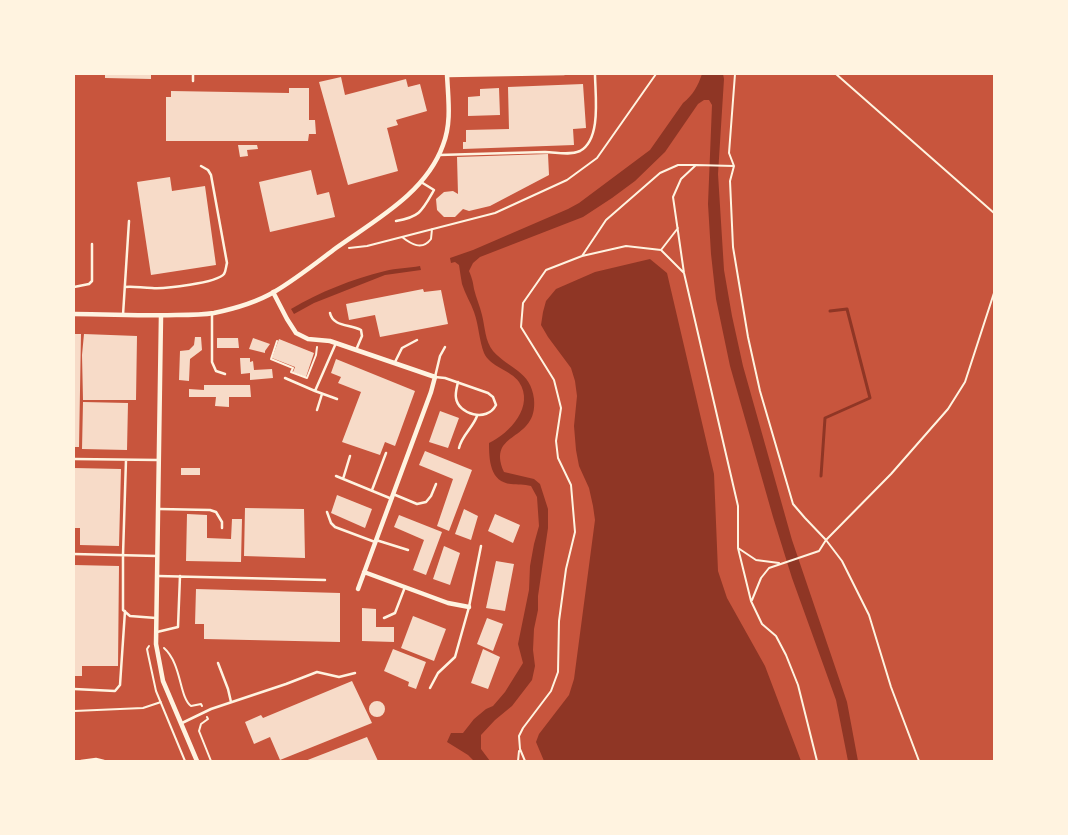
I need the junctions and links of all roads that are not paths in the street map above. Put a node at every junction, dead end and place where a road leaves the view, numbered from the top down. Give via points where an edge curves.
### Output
1 (193, 74) edge
2 (564, 74) edge
3 (595, 74) edge
4 (447, 75) edge
5 (193, 81) dead end
6 (438, 155) junction
7 (201, 166) dead end
8 (421, 182) junction
9 (129, 221) dead end
10 (396, 221) dead end
11 (92, 244) dead end
12 (74, 287) edge
13 (125, 287) junction
14 (273, 292) junction
15 (212, 313) junction
16 (330, 313) dead end
17 (74, 314) edge
18 (123, 315) junction
19 (161, 316) junction
20 (417, 340) dead end
21 (336, 343) junction
22 (445, 347) dead end
23 (356, 350) junction
24 (395, 364) junction
25 (224, 374) dead end
26 (435, 377) junction
27 (285, 378) dead end
28 (458, 382) junction
29 (315, 391) junction
30 (322, 394) junction
31 (337, 399) dead end
32 (317, 410) dead end
33 (477, 416) junction
34 (459, 448) dead end
35 (386, 453) dead end
36 (350, 456) dead end
37 (74, 458) edge
38 (126, 460) junction
39 (158, 460) junction
40 (336, 476) dead end
41 (343, 479) junction
42 (436, 484) dead end
43 (372, 490) junction
44 (392, 496) junction
45 (158, 509) junction
46 (327, 512) dead end
47 (222, 528) dead end
48 (376, 541) junction
49 (481, 546) dead end
50 (408, 550) dead end
51 (74, 554) edge
52 (122, 555) junction
53 (156, 556) junction
54 (364, 572) junction
55 (156, 576) junction
56 (180, 576) junction
57 (325, 580) dead end
58 (405, 587) junction
59 (358, 589) dead end
60 (469, 607) junction
61 (125, 611) junction
62 (156, 618) junction
63 (384, 618) dead end
64 (156, 632) junction
65 (218, 663) dead end
66 (355, 673) dead end
67 (430, 688) dead end
68 (74, 689) edge
69 (230, 702) junction
70 (180, 724) junction
71 (81, 761) edge
72 (104, 761) edge
73 (197, 761) edge

1 - 5 lane
2 - 4 lane
3 - 6 lane via 595,128 580,151
4 - 6 street via 448,124
6 - 8 street
7 - 13 lane via 211,175 227,263 224,274 177,286
8 - 10 lane via 434,190 425,206 416,216
8 - 14 street via 392,209
9 - 13 lane
11 - 12 lane via 92,280 89,284
13 - 18 lane
14 - 15 street via 246,304
14 - 21 street via 296,333 308,340
15 - 19 street
15 - 25 lane via 212,362 216,371
16 - 23 lane via 335,322 361,330
17 - 18 street
18 - 19 street
19 - 39 street
20 - 24 lane via 402,348
21 - 23 street
21 - 29 lane
22 - 26 lane
23 - 24 street
24 - 26 street
26 - 28 lane
26 - 44 street
27 - 29 lane
28 - 33 lane via 456,399 460,406
28 - 33 lane via 493,397 496,406 493,410 485,416
29 - 30 lane
30 - 31 lane
30 - 32 lane
33 - 34 lane via 464,434
35 - 43 lane
36 - 41 lane
37 - 38 lane
38 - 39 lane
38 - 52 lane
39 - 45 street
40 - 41 lane
41 - 43 lane
42 - 44 lane via 426,502 417,504
43 - 44 lane
44 - 48 street
45 - 47 lane via 210,510 216,512
45 - 53 street
46 - 48 lane via 335,527
48 - 50 lane
48 - 54 street
49 - 60 lane
51 - 52 lane
52 - 53 lane
52 - 61 lane
53 - 55 street
54 - 58 street
54 - 59 street
55 - 56 lane
55 - 62 street
56 - 57 lane
56 - 64 lane via 178,627
58 - 60 street
58 - 63 lane via 395,613
60 - 67 lane via 456,657 438,673
61 - 62 lane via 130,616
61 - 68 lane via 120,685 115,691
62 - 64 street
64 - 70 street via 162,674
65 - 69 lane
66 - 69 lane via 339,677 316,672
69 - 70 lane
70 - 73 street
71 - 72 lane

